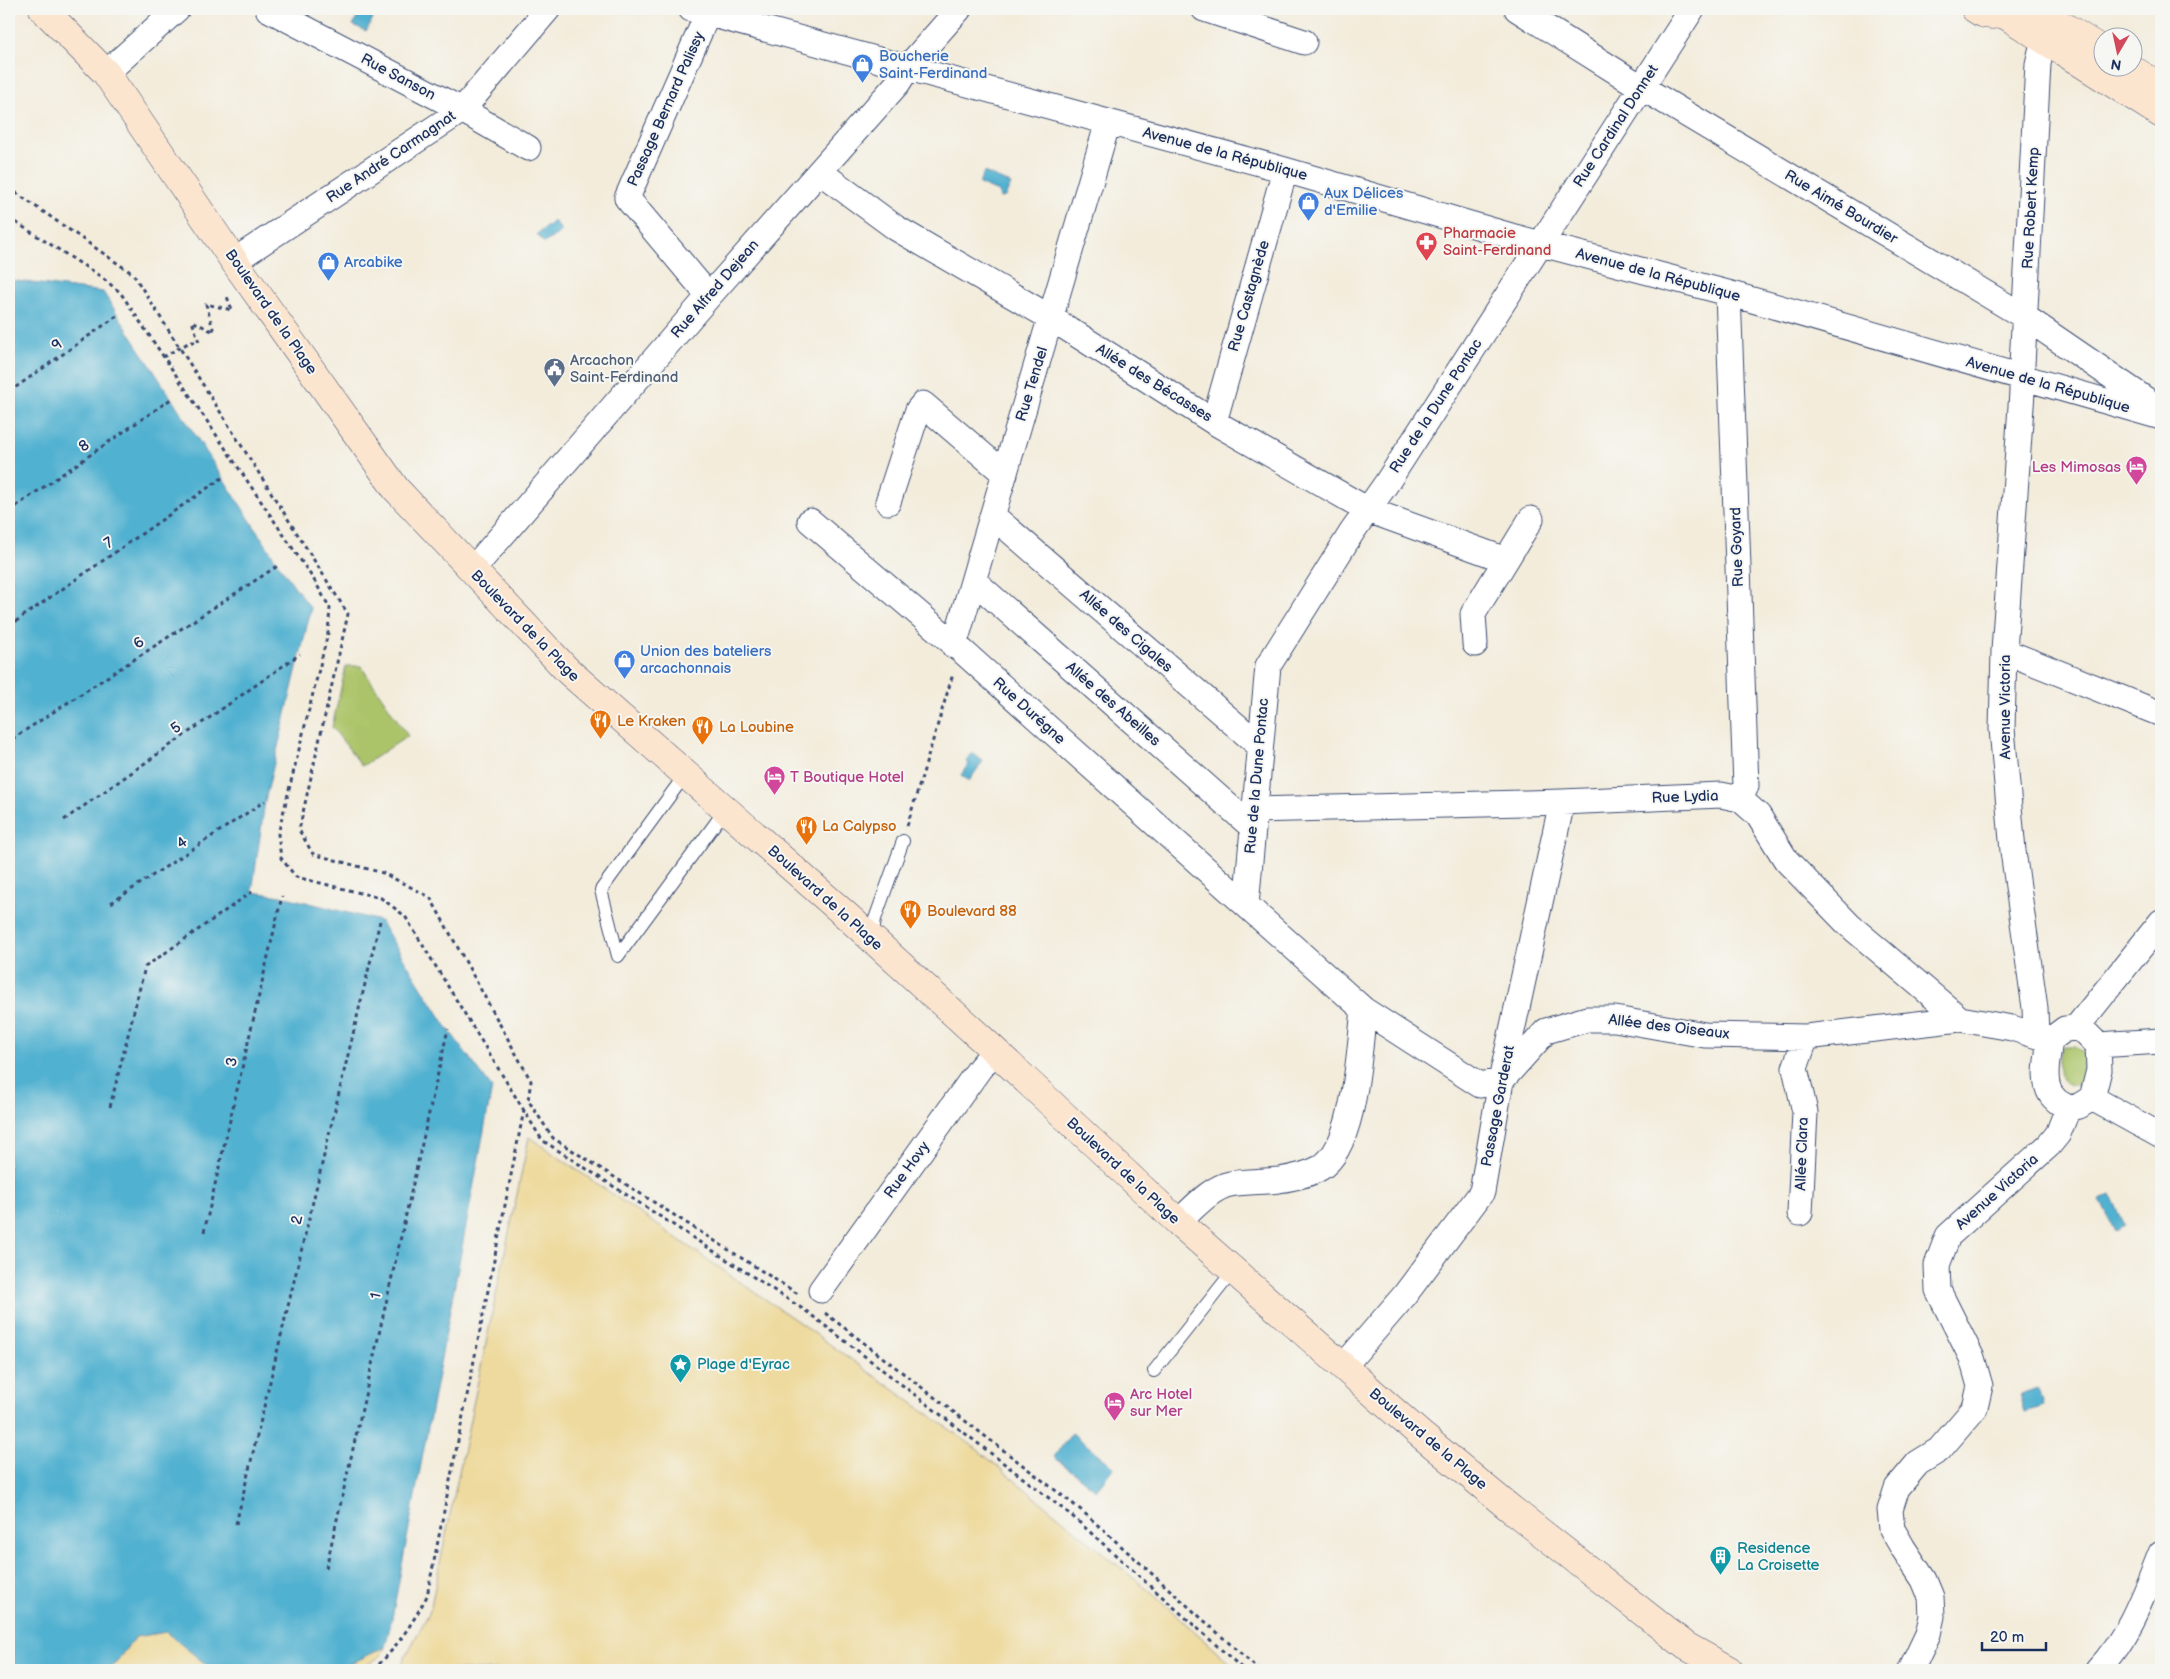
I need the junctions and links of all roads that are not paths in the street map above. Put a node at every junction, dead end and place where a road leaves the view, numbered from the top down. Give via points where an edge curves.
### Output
1 (43, 9) edge
2 (177, 9) edge
3 (268, 9) edge
4 (548, 9) edge
5 (959, 9) edge
6 (1204, 9) edge
7 (1517, 9) edge
8 (1692, 9) edge
9 (1975, 9) edge
10 (2036, 9) edge
11 (699, 11) edge
12 (2006, 11) edge
13 (2046, 40) junction
14 (1304, 42) dead end
15 (2092, 44) edge
16 (908, 68) junction
17 (106, 73) junction
18 (2142, 75) edge
19 (1641, 87) junction
20 (2161, 87) edge
21 (462, 110) junction
22 (2161, 114) edge
23 (1108, 122) junction
24 (528, 148) dead end
25 (1285, 170) junction
26 (820, 172) junction
27 (1540, 244) junction
28 (234, 261) junction
29 (1728, 293) junction
30 (709, 296) junction
31 (2025, 317) junction
32 (1051, 318) junction
33 (2022, 378) junction
34 (2161, 410) edge
35 (2161, 417) edge
36 (1214, 422) junction
37 (1005, 474) junction
38 (888, 502) dead end
39 (1368, 510) junction
40 (993, 516) junction
41 (1531, 519) dead end
42 (810, 520) dead end
43 (1506, 560) junction
44 (472, 570) junction
45 (974, 581) junction
46 (1475, 644) dead end
47 (957, 648) junction
48 (2004, 651) junction
49 (2161, 714) edge
50 (1260, 746) junction
51 (686, 775) junction
52 (1740, 799) junction
53 (1562, 802) junction
54 (726, 810) junction
55 (1253, 818) junction
56 (903, 841) road end
57 (1246, 905) junction
58 (2161, 922) edge
59 (872, 939) junction
60 (1364, 1010) junction
61 (1960, 1019) junction
62 (2076, 1028) junction
63 (1806, 1037) junction
64 (2043, 1038) junction
65 (2161, 1041) edge
66 (2098, 1044) junction
67 (995, 1052) junction
68 (1501, 1081) junction
69 (2092, 1098) junction
70 (2068, 1108) junction
71 (2161, 1136) edge
72 (1800, 1213) dead end
73 (1178, 1222) junction
74 (1233, 1272) junction
75 (815, 1298) road end
76 (1343, 1367) junction
77 (1154, 1371) dead end
78 (2161, 1553) edge
79 (1729, 1670) edge
80 (1911, 1670) edge
81 (2098, 1670) edge

1 - 17 main road, Boulevard de la Plage
2 - 17 street
3 - 21 street, Rue Sanson
4 - 21 street, Rue André Carmagnat
5 - 16 street, Rue Alfred Dejean
6 - 14 street
7 - 19 street, Rue Aimé Bourdier
8 - 19 street, Rue Cardinal Donnet
9 - 12 main road via 1988,15
10 - 15 main road
11 - 16 street, Avenue de la République
11 - 30 street, Passage Bernard Palissy via 627,198
12 - 13 main road
13 - 22 main road
13 - 31 street, Rue Robert Kemp via 2038,64
16 - 23 street, Avenue de la République
16 - 26 street, Rue Alfred Dejean
17 - 28 main road, Boulevard de la Plage
18 - 20 main road
19 - 27 street, Rue Cardinal Donnet
19 - 31 street, Rue Aimé Bourdier
21 - 24 street, Rue Sanson
21 - 28 street, Rue André Carmagnat
23 - 25 street, Avenue de la République
23 - 32 street, Rue Tendel
25 - 27 street, Avenue de la République
25 - 36 street, Rue Castagnède
26 - 30 street, Rue Alfred Dejean
26 - 32 street, Allée des Bécasses via 896,228
27 - 29 street, Avenue de la République
27 - 39 street, Rue de la Dune Pontac
28 - 44 main road, Boulevard de la Plage via 396,489
29 - 33 street, Avenue de la République
29 - 52 street, Rue Goyard via 1746,786
30 - 44 street, Rue Alfred Dejean
31 - 33 street, Rue Robert Kemp
31 - 34 street, Rue Aimé Bourdier
32 - 36 street, Allée des Bécasses
32 - 37 street, Rue Tendel
33 - 35 street, Avenue de la République
33 - 48 street, Avenue Victoria
36 - 39 street, Allée des Bécasses
37 - 38 street via 923,404 918,410
37 - 40 street, Rue Tendel
39 - 43 street, Allée des Bécasses
39 - 50 street, Rue de la Dune Pontac via 1268,666
40 - 45 street, Rue Tendel
40 - 50 street, Allée des Cigales
41 - 43 street
42 - 47 street, Rue Durégne
43 - 46 street via 1473,614
44 - 51 main road, Boulevard de la Plage via 589,691
45 - 47 street, Rue Tendel
45 - 55 street, Allée des Abeilles
47 - 57 street, Rue Durégne
48 - 49 street
48 - 64 street, Avenue Victoria via 2003,738 2012,851 2035,1008
50 - 55 street, Rue de la Dune Pontac
51 - 54 main road, Boulevard de la Plage
51 - 54 lane via 601,890 618,956
52 - 53 street, Rue Lydia via 1721,795
52 - 61 street, Rue Lydia via 1758,815 1786,860 1849,925
53 - 55 street, Rue Lydia
53 - 68 street, Passage Garderat
54 - 59 main road, Boulevard de la Plage
55 - 57 street, Rue de la Dune Pontac
56 - 59 lane via 875,919
57 - 60 street
58 - 62 street
59 - 67 main road, Boulevard de la Plage
60 - 68 street via 1480,1085
60 - 73 street via 1352,1108 1333,1156 1320,1168 1300,1176 1228,1185 1216,1190
61 - 63 street, Allée des Oiseaux
61 - 64 street via 2012,1028
62 - 64 street via 2065,1028
62 - 66 street
63 - 68 street, Allée des Oiseaux via 1705,1035 1615,1019 1587,1019 1546,1031
63 - 72 street, Allée Clara via 1795,1068 1805,1112
64 - 70 street via 2046,1081 2053,1098
65 - 66 street
66 - 69 street via 2099,1070
67 - 73 main road, Boulevard de la Plage
67 - 75 street, Rue Hovy via 980,1068
68 - 76 street, Passage Garderat via 1482,1192 1404,1296
69 - 70 street
69 - 71 street
70 - 80 street, Avenue Victoria via 2058,1134 2049,1145 1948,1236 1938,1265 1938,1290 1972,1358 1980,1386 1975,1408 1939,1450 1918,1463 1897,1488 1890,1510 1892,1530 1924,1580 1931,1597 1932,1616 1928,1634
73 - 74 main road, Boulevard de la Plage
74 - 76 main road, Boulevard de la Plage
74 - 77 lane
76 - 79 main road, Boulevard de la Plage via 1506,1505 1686,1646
78 - 81 street via 2137,1614 2112,1656

